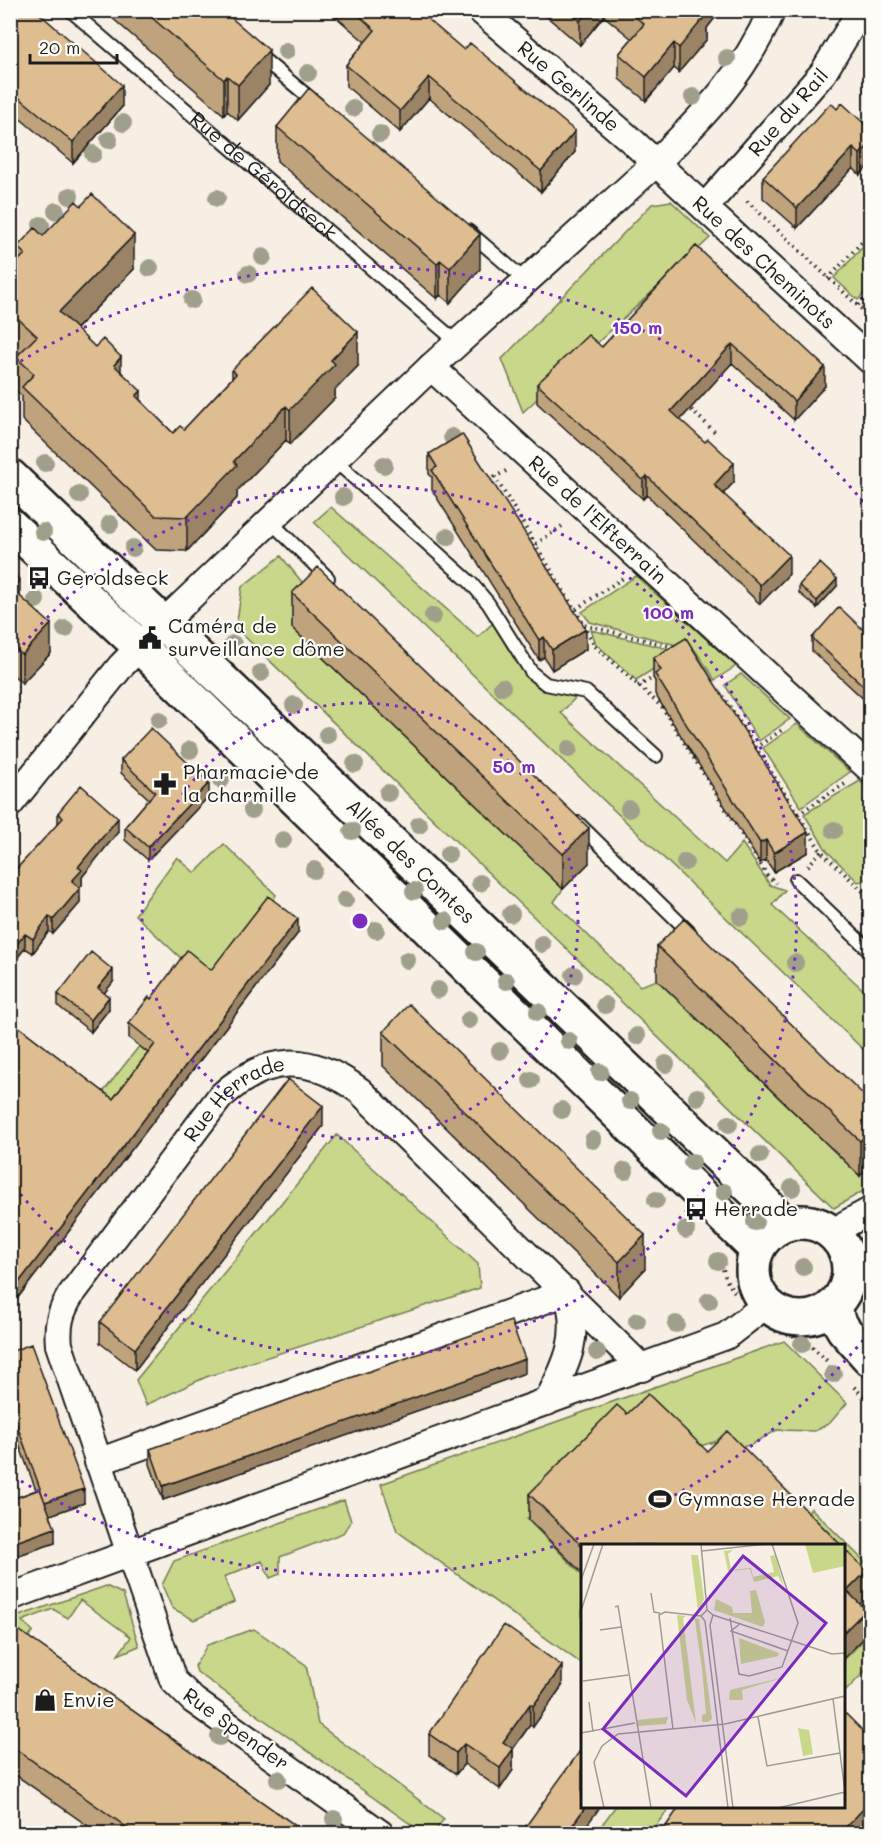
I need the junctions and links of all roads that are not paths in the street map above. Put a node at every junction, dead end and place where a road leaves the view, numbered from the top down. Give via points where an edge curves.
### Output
1 (70, 10) edge
2 (480, 10) edge
3 (772, 10) edge
4 (861, 10) edge
5 (242, 41) edge
6 (325, 111) edge
7 (656, 164) junction
8 (705, 207) junction
9 (462, 227) edge
10 (526, 281) junction
11 (458, 343) junction
12 (870, 360) edge
13 (431, 367) junction
14 (333, 459) junction
15 (10, 476) edge
16 (269, 520) junction
17 (10, 525) edge
18 (337, 586) edge
19 (162, 624) junction
20 (140, 647) junction
21 (656, 756) dead end
22 (869, 768) edge
23 (10, 804) edge
24 (566, 811) edge
25 (796, 880) road end
26 (701, 945) edge
27 (870, 951) edge
28 (870, 1211) edge
29 (784, 1224) junction
30 (849, 1237) junction
31 (757, 1250) junction
32 (567, 1292) junction
33 (767, 1304) junction
34 (831, 1308) junction
35 (870, 1359) edge
36 (642, 1368) junction
37 (547, 1402) junction
38 (98, 1462) junction
39 (129, 1554) junction
40 (10, 1597) edge
41 (381, 1833) edge

1 - 11 lane, Rue de Géroldseck
2 - 7 street, Rue Gerlinde
3 - 7 street via 755,48 718,100
4 - 8 street, Rue du Rail via 823,72
5 - 6 lane
7 - 8 street, Rue des Cheminots
7 - 10 street
8 - 12 street, Rue des Cheminots
9 - 10 lane
10 - 11 street
11 - 13 street
13 - 14 street
13 - 22 street, Rue de l'Elfterrain
14 - 16 street
14 - 21 lane via 471,583 532,673 546,684 586,692
15 - 19 street, Allée des Comtes
16 - 18 lane
16 - 19 street
17 - 20 street, Allée des Comtes
19 - 20 street
19 - 29 street, Allée des Comtes
20 - 23 street
20 - 31 street, Allée des Comtes
24 - 26 lane
25 - 27 lane
28 - 30 street
29 - 30 street via 818,1224
29 - 31 street
30 - 34 street via 847,1286
31 - 33 street via 753,1267 756,1286
32 - 36 street, Rue Herrade
32 - 37 street via 574,1313 572,1346
32 - 38 street
32 - 38 street, Rue Herrade via 339,1075 295,1062 252,1072 220,1097 60,1313 59,1345
33 - 34 street via 798,1318 815,1316
33 - 36 street via 726,1336
34 - 35 street via 844,1330
36 - 37 street
37 - 39 street
38 - 39 street, Rue Herrade
39 - 40 street
39 - 41 street, Rue Spender via 168,1670 180,1689

